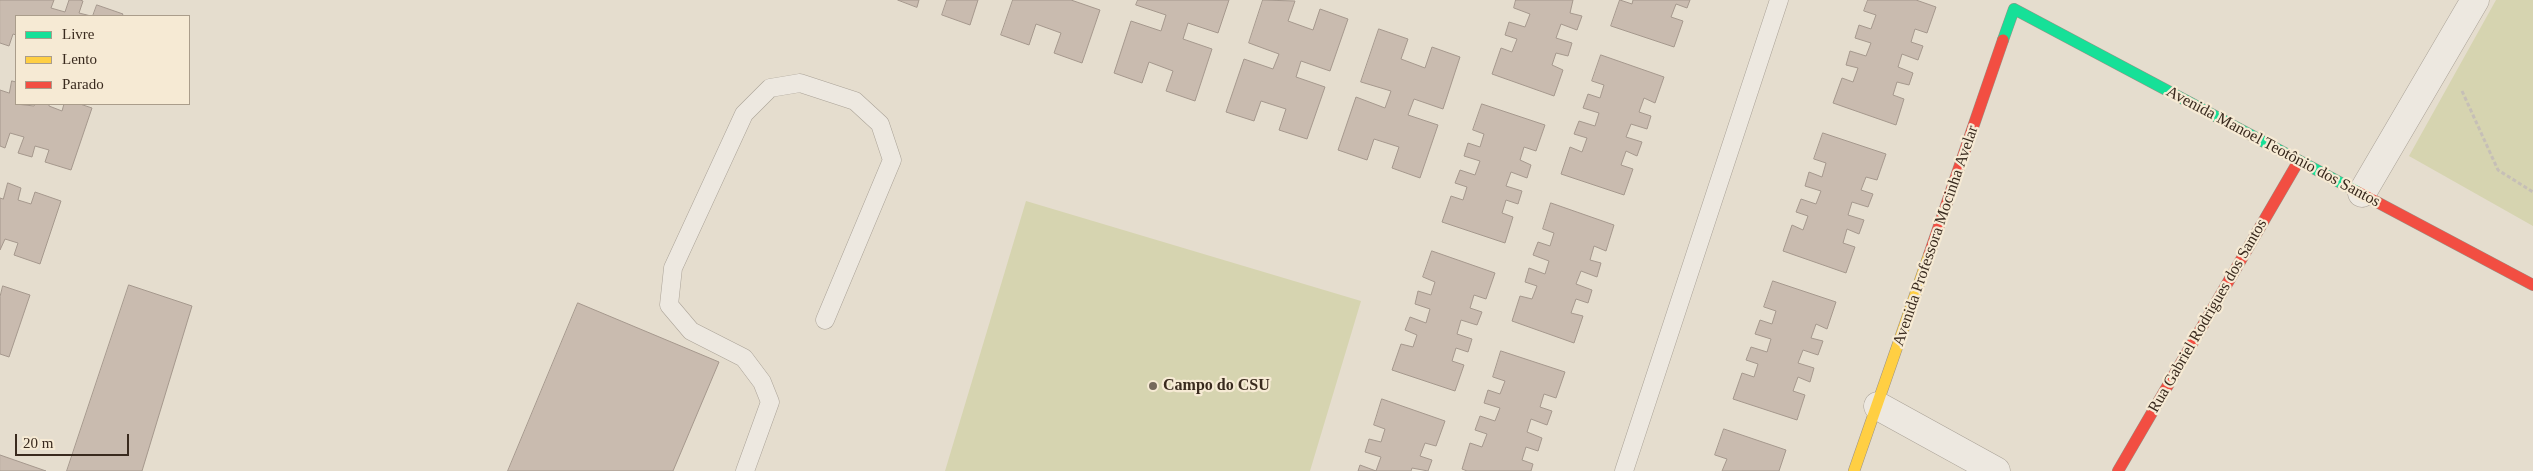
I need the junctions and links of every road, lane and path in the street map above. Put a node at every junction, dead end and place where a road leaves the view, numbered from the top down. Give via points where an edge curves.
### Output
1 (1779, 0) edge
2 (2475, 0) edge
3 (2016, 5) edge
4 (2464, 83) dead end
5 (2298, 162) junction
6 (2533, 192) edge
7 (2362, 193) junction
8 (2533, 285) edge
9 (825, 320) dead end
10 (1878, 406) junction
11 (745, 471) edge
12 (1624, 471) edge
13 (1854, 471) edge
14 (1996, 471) edge
15 (2118, 471) edge

1 - 12 lane
2 - 7 street
3 - 5 street, Avenida Manoel Teotônio dos Santos
3 - 10 street, Avenida Professora Mocinha Avelar
4 - 6 path via 2462,92 2498,170
5 - 7 street, Avenida Manoel Teotônio dos Santos
5 - 15 street, Rua Gabriel Rodrigues dos Santos
7 - 8 street, Avenida Manoel Teotônio dos Santos
9 - 11 lane via 892,160 880,124 855,101 800,83 770,88 744,114 673,268 669,305 691,331 744,358 762,382 770,402
10 - 13 street, Avenida Professora Mocinha Avelar
10 - 14 street

